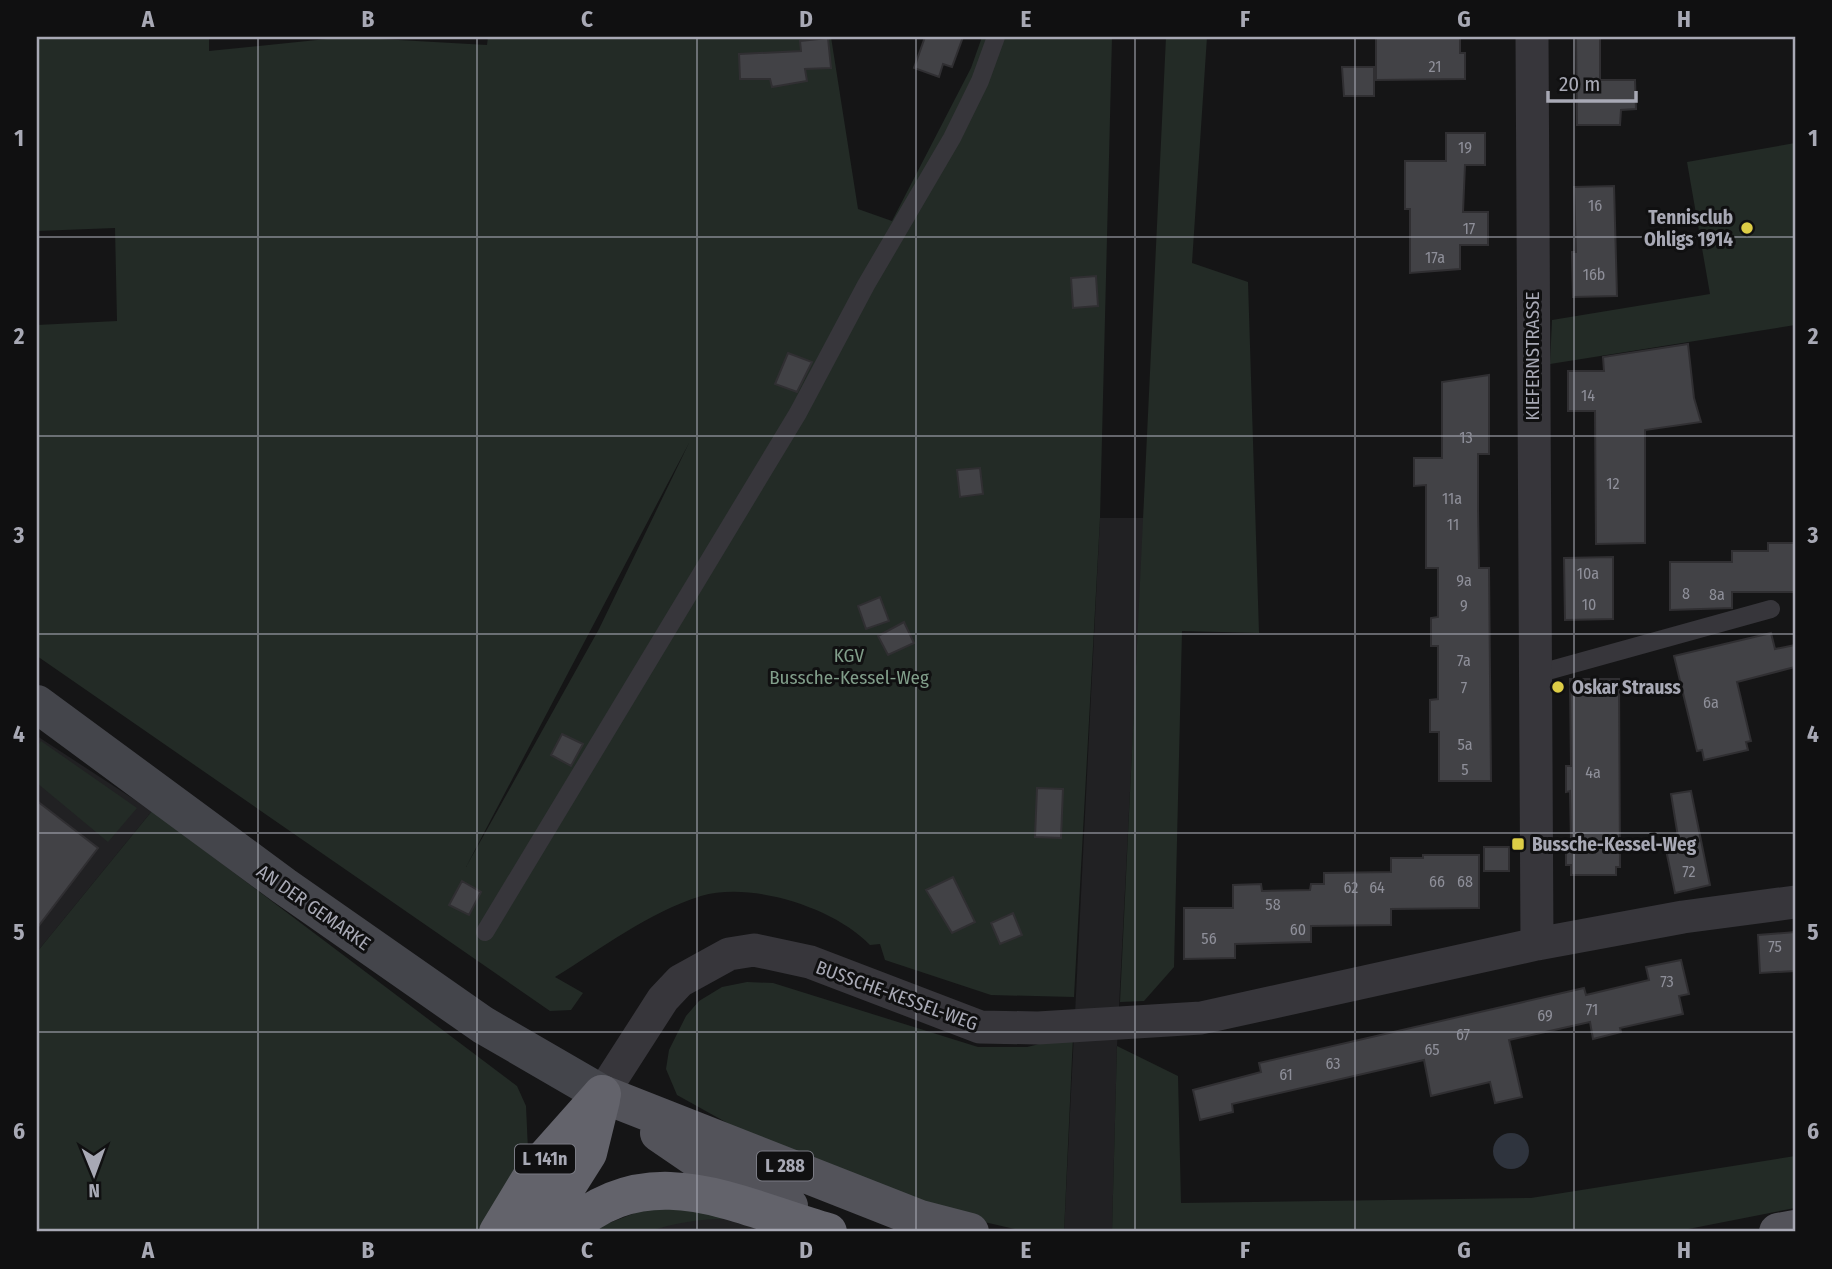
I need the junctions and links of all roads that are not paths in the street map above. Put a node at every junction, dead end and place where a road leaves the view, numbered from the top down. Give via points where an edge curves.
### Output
1 (996, 37) edge
2 (1532, 37) edge
3 (1771, 609) dead end
4 (1533, 675) junction
5 (37, 704) edge
6 (1795, 902) edge
7 (485, 932) dead end
8 (1538, 944) junction
9 (602, 1094) junction
10 (1795, 1229) edge
11 (498, 1232) edge
12 (538, 1232) edge
13 (565, 1232) edge
14 (828, 1232) edge
15 (846, 1232) edge
16 (970, 1232) edge
17 (1778, 1232) edge

1 - 7 lane via 952,138 798,413
2 - 4 street, KIEFERNSTRASSE
3 - 4 lane
4 - 8 street, KIEFERNSTRASSE
5 - 9 street, AN DER GEMARKE / L 288 via 483,1025
6 - 8 street, BUSSCHE-KESSEL-WEG
8 - 9 street, BUSSCHE-KESSEL-WEG via 1201,1018 1006,1029 955,1020 873,985 778,954 754,950 729,954 680,981 663,999
9 - 11 highway, L 141n via 538,1166
9 - 12 highway via 588,1153
9 - 15 main road, L 288 via 719,1174
9 - 16 main road, L 288 via 920,1219
10 - 17 main road
13 - 14 highway, L 288 via 604,1204 661,1190 698,1192

